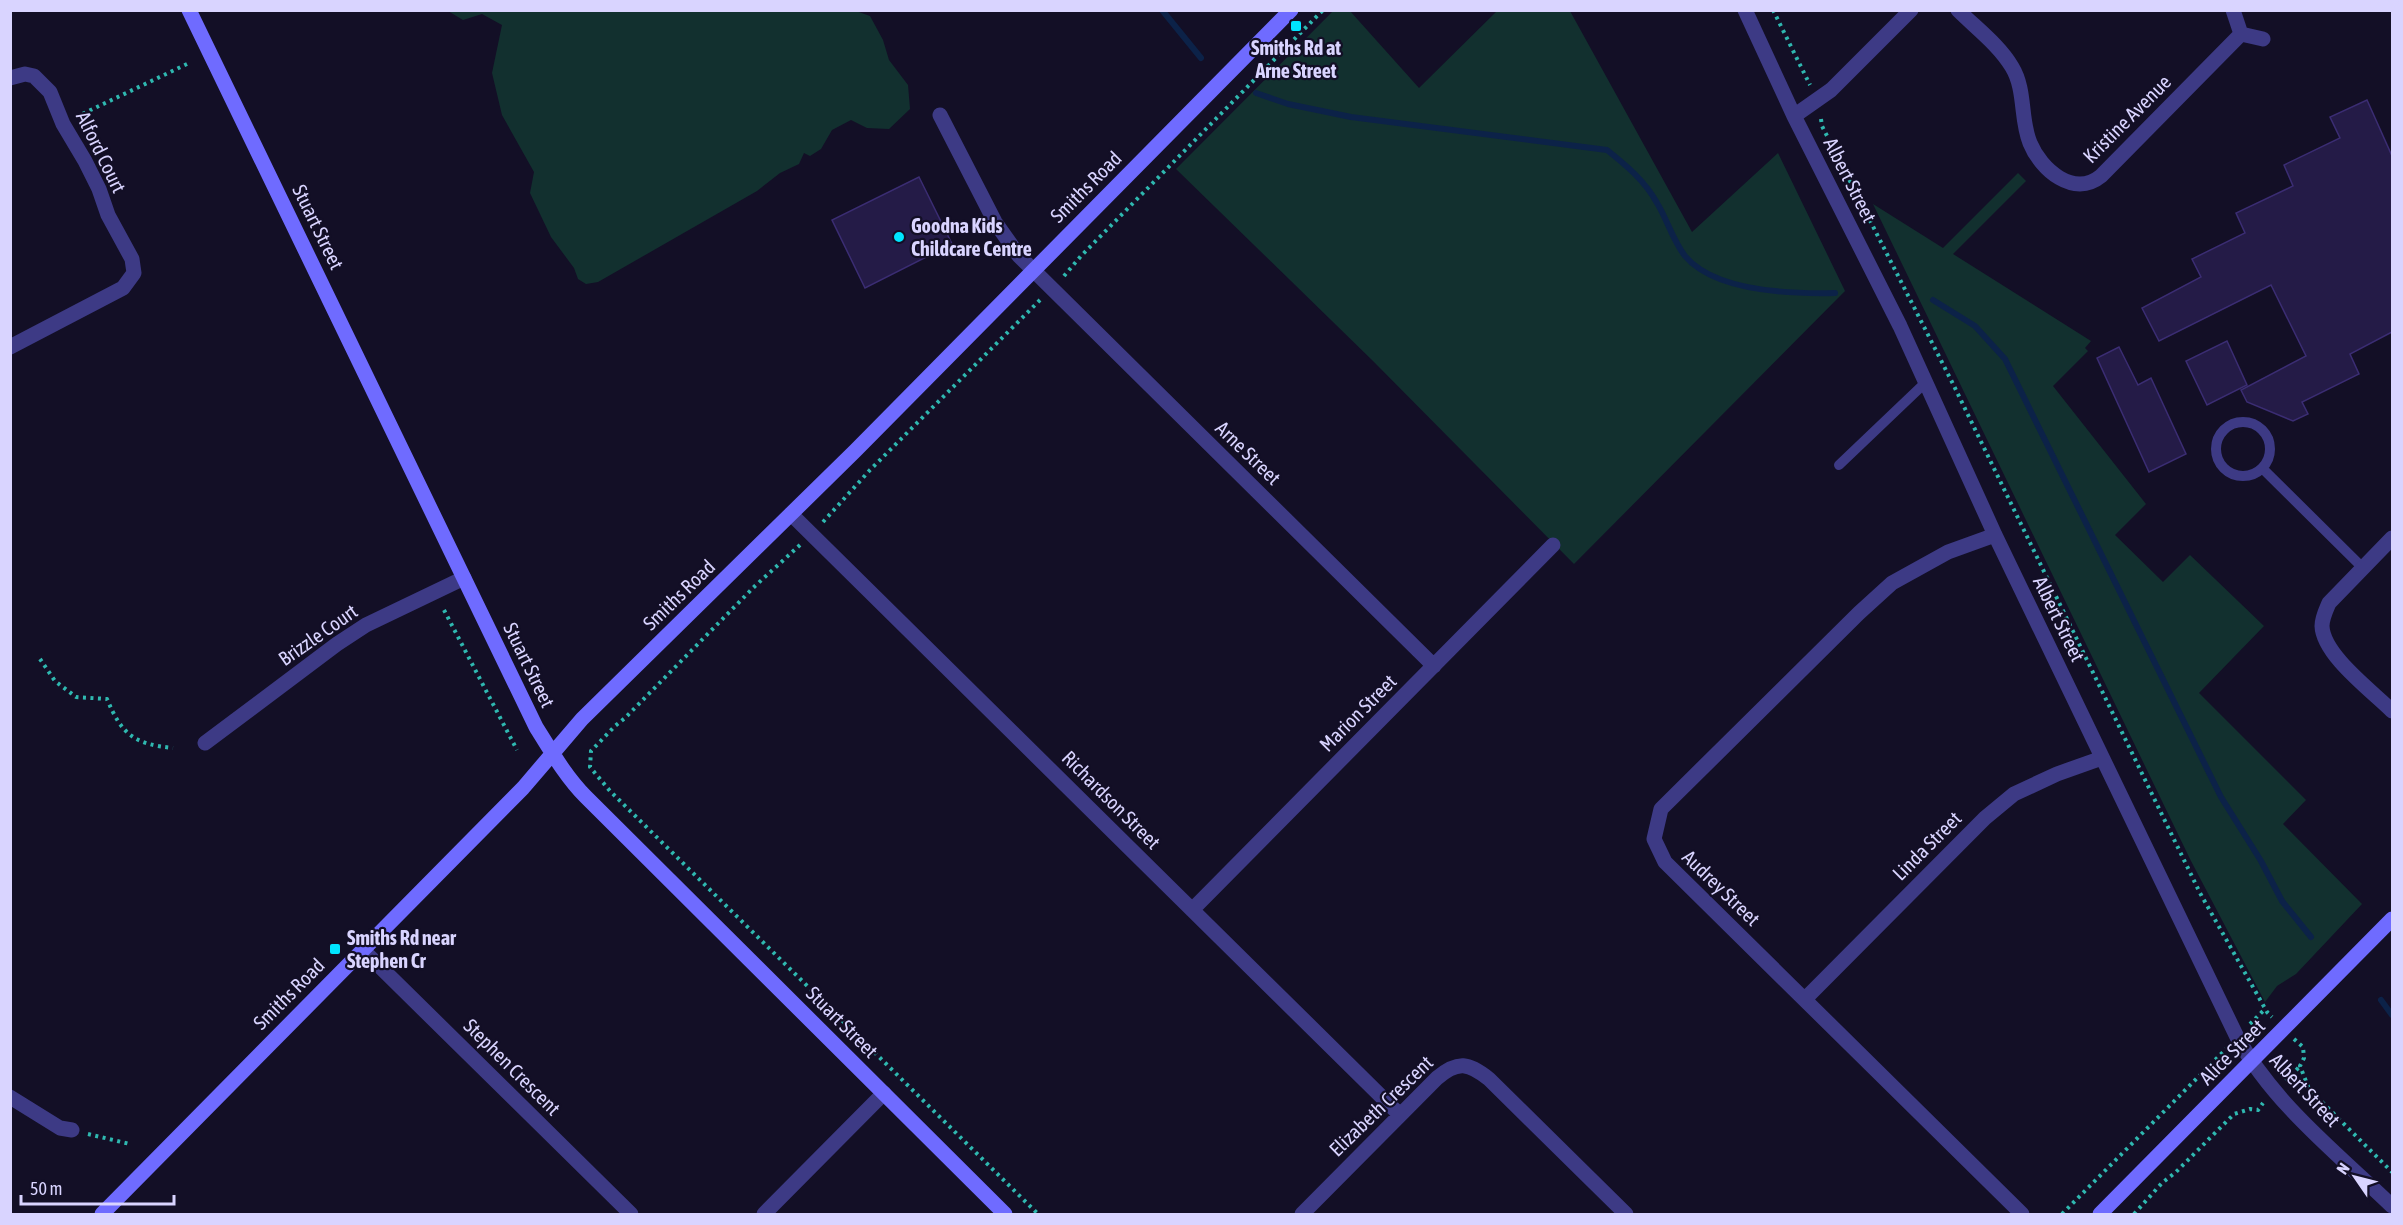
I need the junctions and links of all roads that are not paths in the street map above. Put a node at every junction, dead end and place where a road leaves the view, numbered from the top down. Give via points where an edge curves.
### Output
1 (189, 10) edge
2 (1291, 10) edge
3 (1745, 10) edge
4 (1911, 10) edge
5 (1958, 10) edge
6 (2233, 10) edge
7 (2241, 34) junction
8 (2263, 39) dead end
9 (10, 78) edge
10 (940, 115) dead end
11 (1794, 116) junction
12 (1032, 271) junction
13 (10, 347) edge
14 (1925, 383) junction
15 (1839, 465) dead end
16 (2262, 468) junction
17 (791, 514) junction
18 (1995, 535) junction
19 (2392, 538) edge
20 (1553, 545) dead end
21 (2363, 568) junction
22 (464, 578) junction
23 (1434, 666) junction
24 (2392, 711) edge
25 (205, 743) dead end
26 (553, 753) junction
27 (2102, 758) junction
28 (1192, 910) junction
29 (2392, 919) edge
30 (363, 950) junction
31 (1805, 999) junction
32 (2251, 1063) junction
33 (884, 1093) junction
34 (12, 1098) edge
35 (1400, 1115) junction
36 (72, 1130) road end
37 (2392, 1206) edge
38 (102, 1215) edge
39 (631, 1215) edge
40 (764, 1215) edge
41 (1005, 1215) edge
42 (1302, 1215) edge
43 (1626, 1215) edge
44 (2022, 1215) edge
45 (2100, 1215) edge

1 - 22 street, Stuart Street
2 - 12 street, Smiths Road
3 - 11 street, Albert Street
4 - 11 street via 1832,90
5 - 7 street, Kristine Avenue via 2012,67 2020,84 2030,143 2038,158 2057,177 2075,185 2085,185 2101,176
6 - 7 street
7 - 8 street
9 - 13 street, Alford Court via 34,76 50,92 132,259 134,273 123,288
10 - 12 street, Arne Street via 1001,233
11 - 14 street, Albert Street
12 - 17 street, Smiths Road
12 - 23 street, Arne Street
14 - 15 lane
14 - 18 street, Albert Street
16 - 16 lane via 2244,476 2225,469 2216,450 2223,431 2242,422 2262,429 2270,448
16 - 21 lane
17 - 26 street, Smiths Road via 582,719
17 - 28 street, Richardson Street
18 - 27 street, Albert Street
18 - 31 street, Audrey Street via 1948,552 1892,583 1661,809 1653,839 1665,862
19 - 21 street
20 - 23 street, Marion Street
21 - 24 street via 2329,603 2322,626 2330,649
22 - 25 street, Brizzle Court via 337,644
22 - 26 street, Stuart Street via 536,727
23 - 28 street, Marion Street
26 - 30 street, Smiths Road via 524,788
26 - 33 street, Stuart Street via 575,786
27 - 31 street, Linda Street via 2014,794 1985,818
27 - 32 street, Albert Street
28 - 35 street, Richardson Street
29 - 32 street, Alice Street
30 - 38 street, Smiths Road
30 - 39 street, Stephen Crescent
31 - 44 street, Audrey Street
32 - 37 street, Albert Street via 2283,1101
32 - 45 street, Alice Street
33 - 40 street
33 - 41 street, Stuart Street
34 - 36 street via 60,1128
35 - 42 street, Elizabeth Crescent
35 - 43 street, Elizabeth Crescent via 1445,1071 1453,1066 1471,1066 1490,1079

